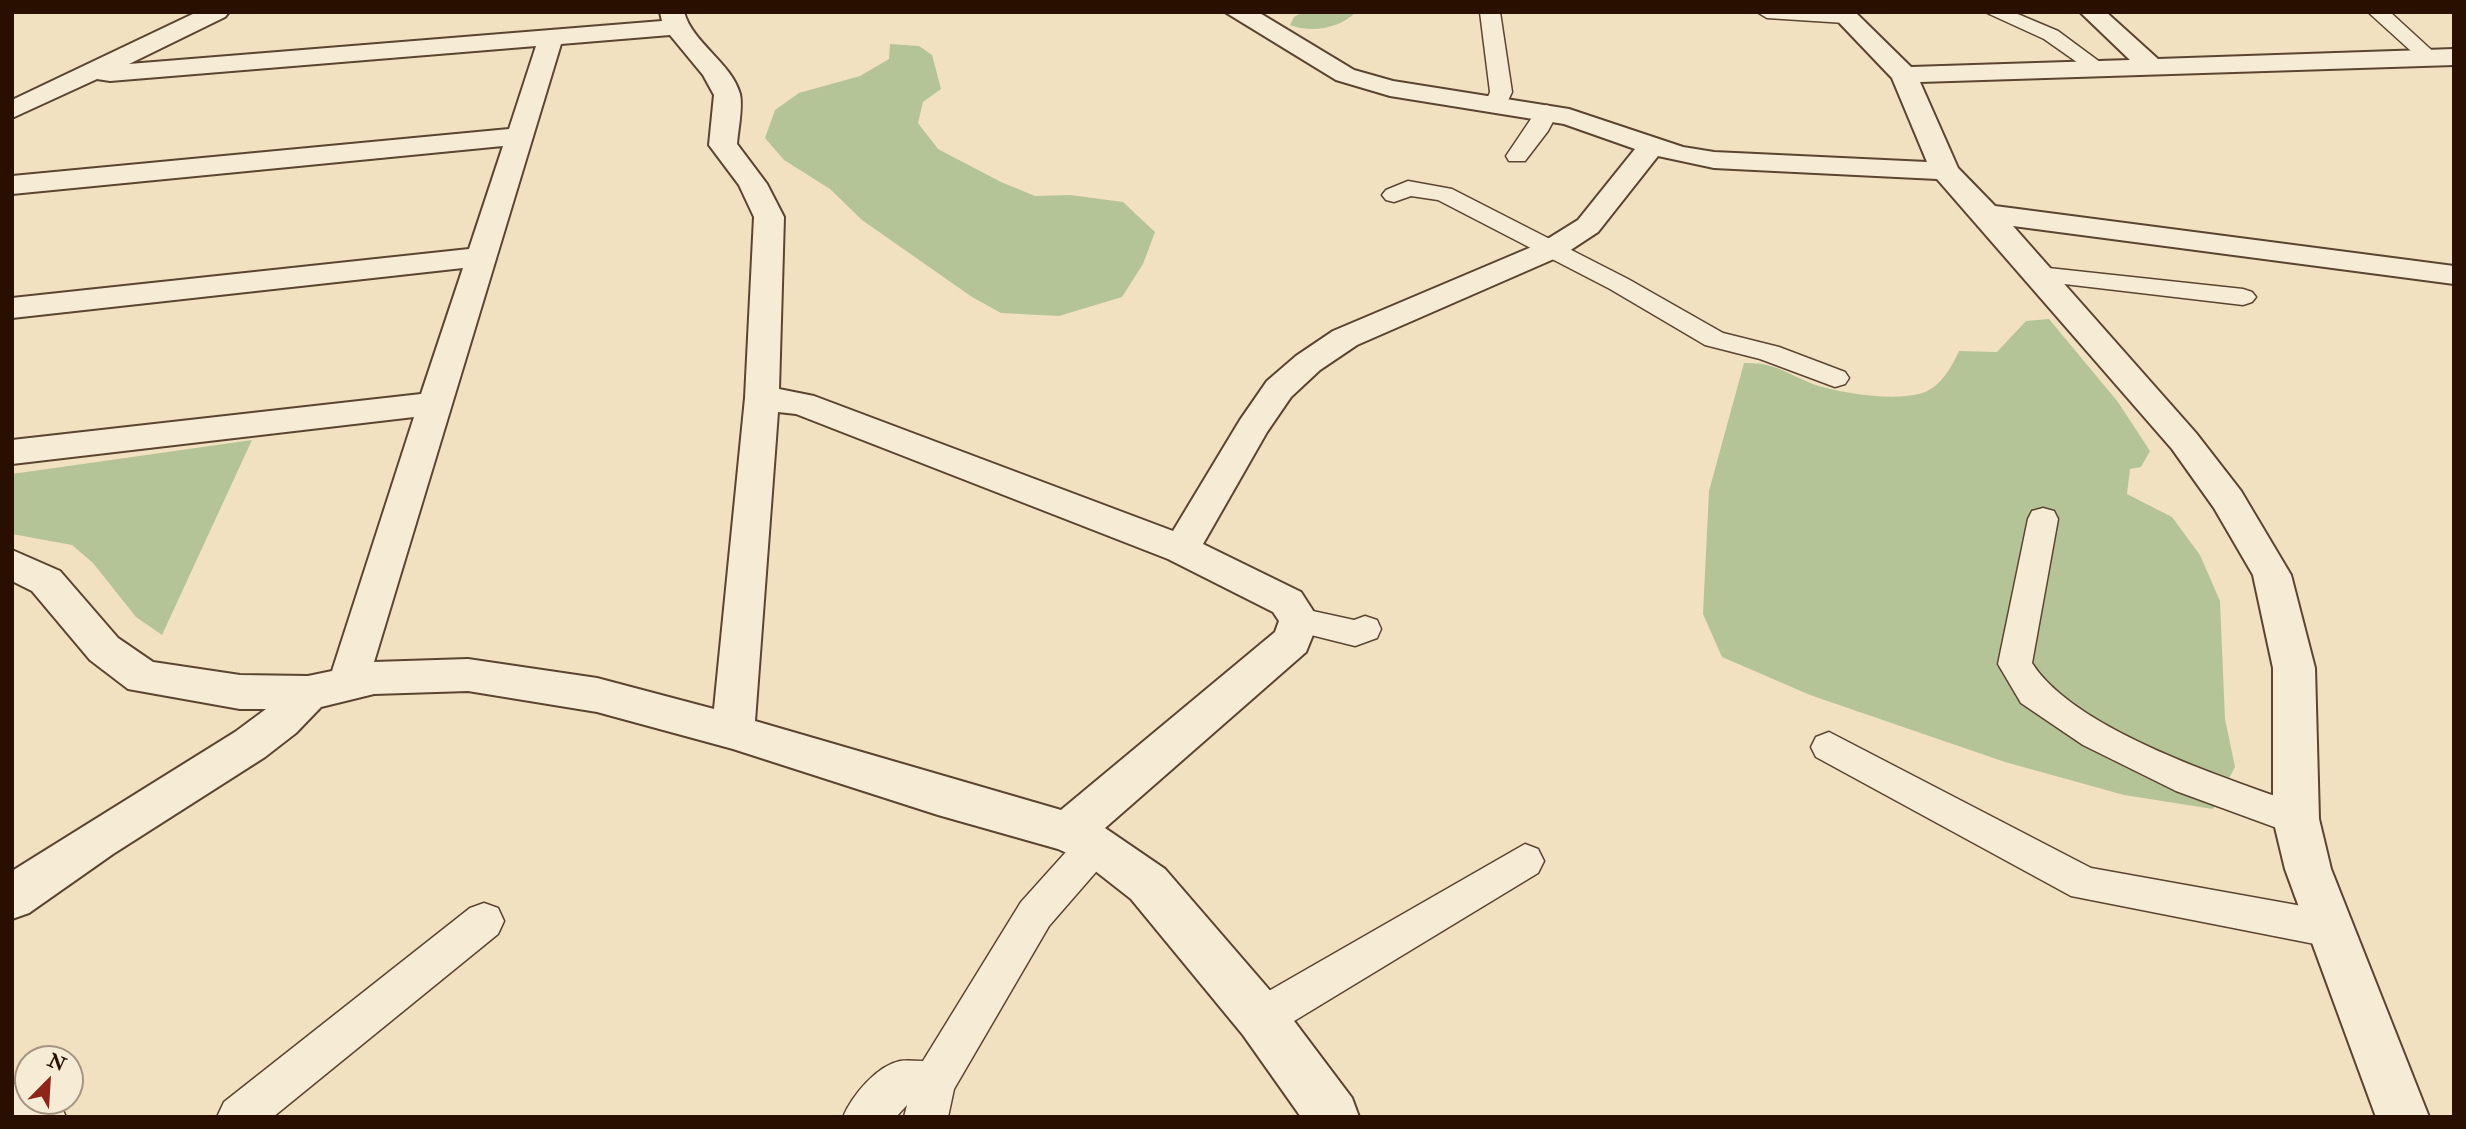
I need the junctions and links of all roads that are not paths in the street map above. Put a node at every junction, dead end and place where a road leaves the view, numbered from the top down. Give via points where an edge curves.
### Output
1 (217, 12) edge
2 (1237, 12) edge
3 (1490, 12) edge
4 (1767, 12) edge
5 (1995, 12) edge
6 (2092, 12) edge
7 (2378, 12) edge
8 (1843, 14) edge
9 (674, 19) edge
10 (551, 37) junction
11 (2442, 57) edge
12 (2150, 65) junction
13 (2098, 68) junction
14 (92, 71) junction
15 (1903, 75) junction
16 (1496, 104) junction
17 (12, 110) edge
18 (1547, 112) junction
19 (521, 136) junction
20 (1653, 145) junction
21 (1517, 156) dead end
22 (1945, 171) junction
23 (12, 185) edge
24 (1394, 195) dead end
25 (1986, 214) junction
26 (1552, 249) junction
27 (482, 257) junction
28 (2039, 275) junction
29 (2454, 275) edge
30 (2243, 297) dead end
31 (12, 308) edge
32 (1835, 378) dead end
33 (762, 398) junction
34 (433, 404) junction
35 (12, 452) edge
36 (2043, 519) dead end
37 (1181, 549) junction
38 (12, 564) edge
39 (1298, 620) junction
40 (1365, 629) dead end
41 (352, 683) junction
42 (308, 693) junction
43 (733, 732) junction
44 (1829, 747) dead end
45 (2296, 819) junction
46 (1082, 839) junction
47 (1525, 861) dead end
48 (12, 898) edge
49 (484, 921) dead end
50 (2330, 929) junction
51 (1261, 1018) junction
52 (930, 1099) edge
53 (12, 1104) edge
54 (44, 1117) edge
55 (239, 1117) edge
56 (865, 1117) edge
57 (1333, 1117) edge
58 (2403, 1117) edge

1 - 14 street
2 - 16 street via 1265,24 1345,75 1390,88
3 - 16 lane via 1501,92
4 - 8 lane
5 - 13 lane via 2051,35
6 - 12 street
7 - 11 lane
8 - 15 street
9 - 10 street
9 - 33 street via 727,95 723,145 769,217
10 - 14 street
10 - 19 street
11 - 12 street
12 - 13 street
13 - 15 street
14 - 17 street
15 - 22 street
16 - 18 street
18 - 20 street
18 - 21 lane
19 - 23 street
19 - 27 street
20 - 22 street via 1714,160
20 - 26 street via 1588,226
22 - 25 street
24 - 26 lane via 1408,188 1444,194
25 - 28 street
25 - 29 street
26 - 32 lane via 1714,339 1769,353
26 - 37 street via 1345,338 1308,363 1279,389 1252,428
27 - 31 street
27 - 34 street
28 - 30 lane
28 - 45 street via 2184,441 2228,500 2272,575 2294,668
33 - 37 street via 802,404
33 - 43 street
34 - 35 street
34 - 41 street via 353,663
36 - 45 lane via 2015,664 2033,693 2095,735 2189,780
37 - 39 street via 1287,602
38 - 42 street via 46,581 104,649 143,677 240,692
39 - 40 lane via 1355,634
39 - 46 street via 1292,640
41 - 42 street
41 - 43 street via 468,675 597,695
42 - 48 street via 261,738
43 - 46 street
44 - 50 lane via 2085,884
45 - 50 street
46 - 51 street via 1148,884
46 - 52 lane
47 - 51 lane
49 - 55 lane
50 - 58 street
51 - 57 street
52 - 56 lane via 900,1082
53 - 54 lane

